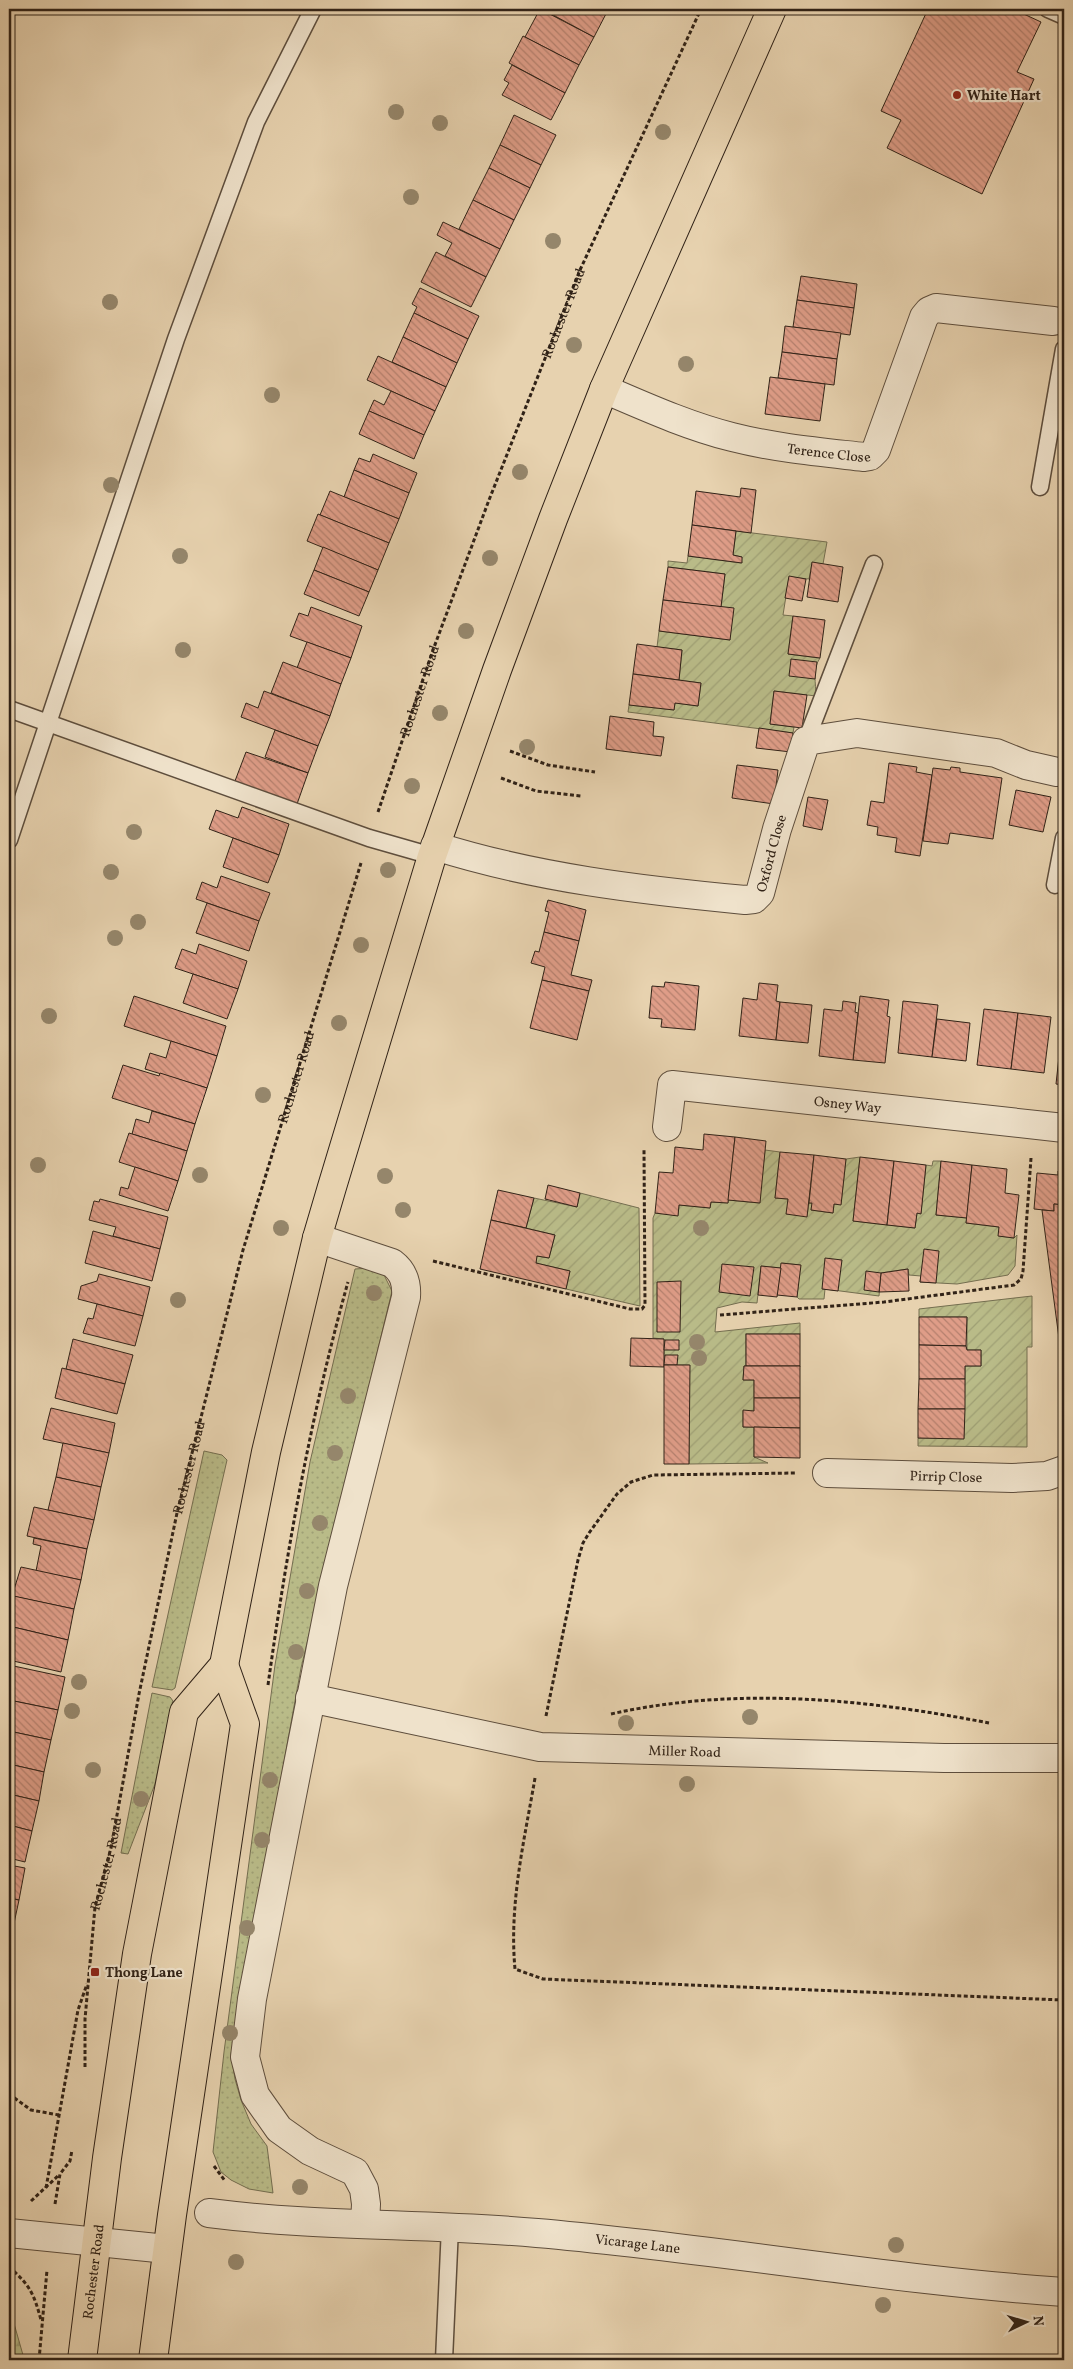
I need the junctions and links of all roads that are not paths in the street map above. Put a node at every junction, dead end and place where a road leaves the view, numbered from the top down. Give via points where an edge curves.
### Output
1 (313, 9) edge
2 (772, 9) edge
3 (1048, 9) edge
4 (1064, 16) edge
5 (1059, 324) edge
6 (1064, 349) edge
7 (604, 388) junction
8 (1040, 487) dead end
9 (874, 564) dead end
10 (9, 709) edge
11 (49, 722) junction
12 (806, 742) junction
13 (1057, 772) dead end
14 (1064, 838) edge
15 (9, 840) edge
16 (433, 851) junction
17 (1055, 885) dead end
18 (668, 1127) dead end
19 (1064, 1128) edge
20 (317, 1238) junction
21 (1064, 1470) edge
22 (827, 1473) road end
23 (224, 1666) junction
24 (310, 1698) junction
25 (1064, 1758) edge
26 (210, 2213) dead end
27 (365, 2224) junction
28 (450, 2227) junction
29 (9, 2233) edge
30 (96, 2242) junction
31 (167, 2249) junction
32 (1064, 2292) edge
33 (82, 2360) edge
34 (153, 2360) edge
35 (444, 2360) edge

1 - 11 lane via 256,122 176,339
2 - 7 main road, Rochester Road
3 - 4 lane
5 - 7 street, Terence Close via 958,310 936,308 928,311 876,450 864,457 733,438
6 - 8 lane
7 - 16 main road, Rochester Road via 500,661
9 - 12 lane
10 - 11 lane
11 - 15 lane
11 - 16 lane via 369,838
12 - 13 street via 857,733 996,753 1026,765
12 - 16 street, Oxford Close via 776,829 760,893 754,898 745,900 606,885
14 - 17 lane
16 - 20 main road, Rochester Road
18 - 19 street, Osney Way via 672,1085
20 - 23 main road, Rochester Road via 266,1452
20 - 24 street via 392,1263 400,1270 407,1288 406,1304 333,1586
21 - 22 street, Pirrip Close via 1047,1476 1012,1478
23 - 30 main road, Rochester Road via 184,1712 137,1954
23 - 31 main road via 245,1724
24 - 25 street, Miller Road via 540,1747 944,1758
24 - 27 street via 252,1999 245,2057 255,2095 279,2129 310,2151 355,2172 364,2189
26 - 27 street, Vicarage Lane
27 - 28 street, Vicarage Lane
28 - 32 street, Vicarage Lane via 536,2232
28 - 35 lane
29 - 30 street
30 - 31 street
30 - 33 main road, Rochester Road
31 - 34 main road

